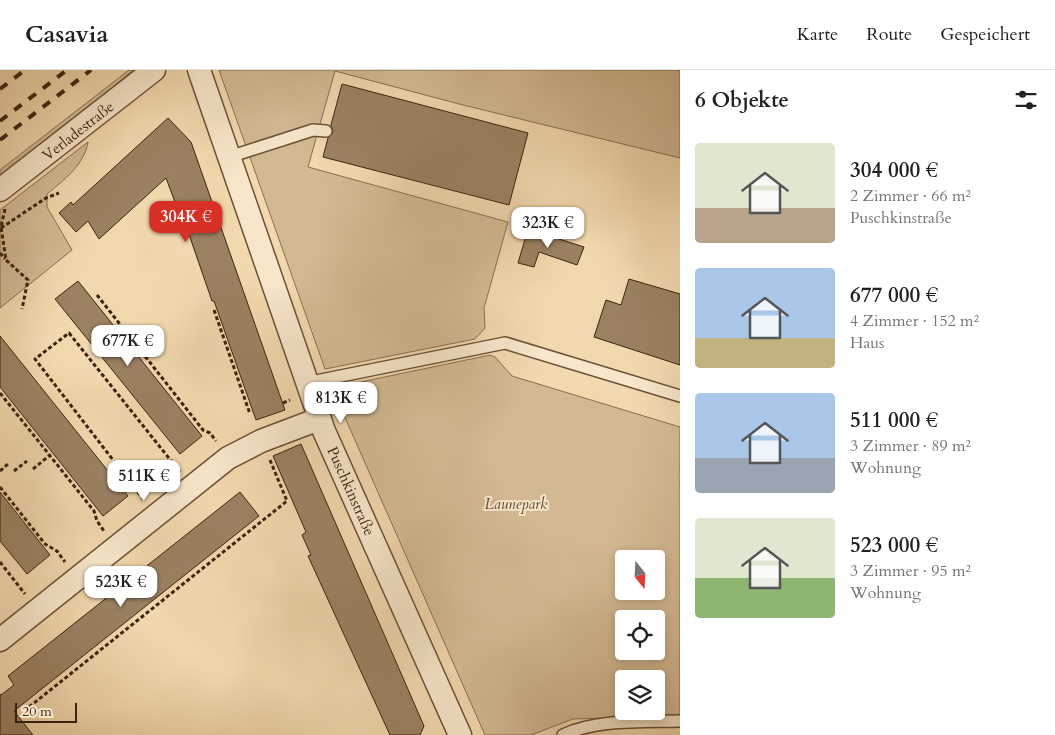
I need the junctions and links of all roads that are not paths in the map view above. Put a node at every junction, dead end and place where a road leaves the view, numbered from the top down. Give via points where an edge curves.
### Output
1 (154, 70) edge
2 (199, 70) edge
3 (326, 131) dead end
4 (229, 157) junction
5 (0, 190) edge
6 (306, 383) junction
7 (680, 396) edge
8 (319, 419) junction
9 (0, 640) edge
10 (680, 721) edge
11 (460, 735) edge
12 (563, 735) edge

1 - 5 street, Verladestraße
2 - 4 street, Puschkinstraße
3 - 4 lane via 313,130
4 - 6 street, Puschkinstraße
6 - 7 lane via 505,343
6 - 8 street, Puschkinstraße
8 - 9 street via 261,441 228,458
8 - 11 street, Puschkinstraße
10 - 12 lane via 578,728

